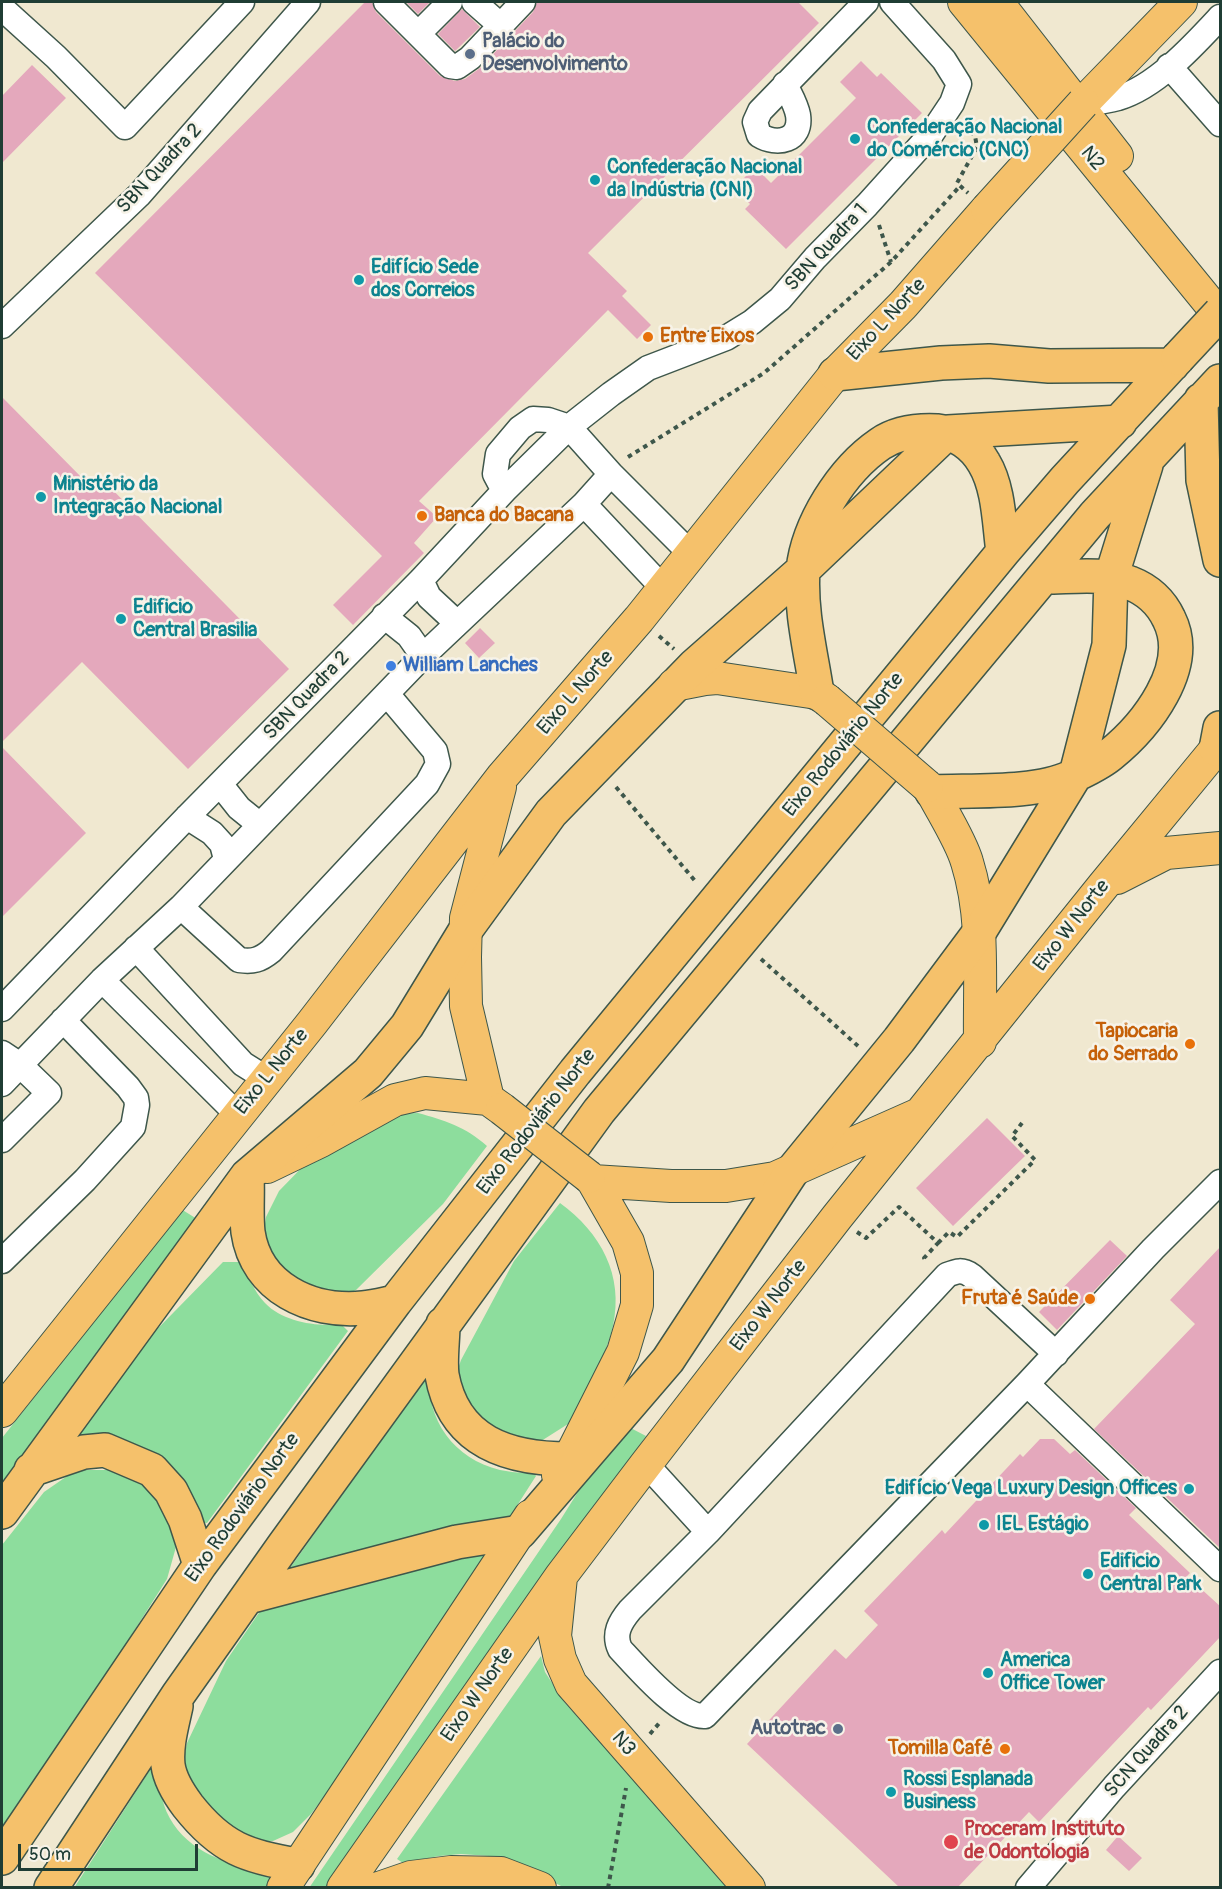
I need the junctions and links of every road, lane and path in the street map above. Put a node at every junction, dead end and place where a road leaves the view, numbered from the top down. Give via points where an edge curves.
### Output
1 (242, 2) edge
2 (309, 2) edge
3 (386, 2) edge
4 (450, 2) edge
5 (474, 2) edge
6 (523, 2) edge
7 (866, 2) edge
8 (892, 2) edge
9 (964, 2) edge
10 (997, 2) edge
11 (1181, 2) edge
12 (2, 8) edge
13 (1221, 17) edge
14 (500, 25) junction
15 (418, 34) junction
16 (1169, 66) junction
17 (785, 84) dead end
18 (1082, 104) junction
19 (1221, 124) edge
20 (977, 147) dead end
21 (879, 223) dead end
22 (891, 262) junction
23 (1221, 285) edge
24 (1221, 314) edge
25 (2, 326) edge
26 (1175, 361) junction
27 (835, 374) junction
28 (1210, 391) edge
29 (1120, 422) junction
30 (569, 428) junction
31 (948, 432) junction
32 (1148, 458) junction
33 (609, 471) junction
34 (504, 491) junction
35 (584, 504) junction
36 (1003, 552) junction
37 (691, 554) junction
38 (1221, 560) edge
39 (803, 570) junction
40 (1045, 577) junction
41 (1112, 578) junction
42 (421, 580) junction
43 (663, 588) junction
44 (384, 616) junction
45 (457, 623) junction
46 (423, 656) junction
47 (674, 685) junction
48 (387, 693) junction
49 (822, 697) junction
50 (1219, 740) edge
51 (598, 765) junction
52 (1076, 774) junction
53 (502, 777) junction
54 (220, 784) junction
55 (929, 789) junction
56 (187, 816) junction
57 (260, 825) junction
58 (1221, 848) edge
59 (226, 859) junction
60 (1103, 886) junction
61 (714, 904) junction
62 (181, 907) junction
63 (465, 931) junction
64 (978, 934) junction
65 (741, 940) junction
66 (136, 948) junction
67 (102, 980) junction
68 (2, 1009) edge
69 (63, 1020) junction
70 (980, 1042) junction
71 (861, 1049) dead end
72 (11, 1059) edge
73 (267, 1079) junction
74 (2, 1084) edge
75 (495, 1104) junction
76 (923, 1112) junction
77 (238, 1115) junction
78 (1022, 1123) dead end
79 (2, 1140) edge
80 (793, 1170) junction
81 (247, 1176) junction
82 (591, 1179) junction
83 (1221, 1182) edge
84 (837, 1217) junction
85 (938, 1243) junction
86 (2, 1261) edge
87 (939, 1283) junction
88 (395, 1302) junction
89 (443, 1324) junction
90 (1056, 1354) junction
91 (1027, 1384) junction
92 (7, 1395) edge
93 (568, 1459) junction
94 (646, 1464) junction
95 (31, 1470) junction
96 (2, 1512) edge
97 (520, 1532) junction
98 (708, 1532) junction
99 (200, 1565) junction
100 (1221, 1569) edge
101 (561, 1576) junction
102 (248, 1597) junction
103 (1221, 1672) edge
104 (178, 1695) junction
105 (2, 1858) edge
106 (291, 1876) edge
107 (51, 1887) edge
108 (343, 1887) edge
109 (379, 1887) edge
110 (540, 1887) edge
111 (749, 1887) edge
112 (1028, 1887) edge

1 - 12 street via 125,127
2 - 25 street, SBN Quadra 2 via 139,195
3 - 15 street
4 - 15 street
5 - 14 street
6 - 14 street
7 - 17 street
8 - 30 street, SBN Quadra 1 via 944,60 959,84 952,103 932,133 780,299 752,322 726,338 648,368
9 - 24 main road, N2
10 - 23 main road, N2
11 - 18 main road, Eixo L Norte
13 - 16 street
14 - 15 street via 457,67 450,66
16 - 18 street via 1148,83 1120,97
16 - 19 street
18 - 27 main road, Eixo L Norte, bridge via 903,305
20 - 22 path via 958,184
21 - 22 path
22 - 33 path via 764,373
24 - 26 highway, Eixo Rodoviário Norte, bridge
26 - 27 highway via 1049,366 989,361
26 - 29 highway, Eixo Rodoviário Norte
27 - 37 main road, Eixo L Norte
28 - 32 highway
28 - 38 highway via 1203,480
29 - 31 highway
29 - 36 highway, Eixo Rodoviário Norte
30 - 33 street
30 - 34 street, SBN Quadra 2
30 - 34 street via 533,419 520,428 498,454 495,464 495,474
31 - 36 highway via 959,437 984,462 992,480
31 - 39 highway via 922,430 902,434 881,443 857,463 818,520
32 - 40 highway
32 - 41 highway
33 - 35 street
33 - 37 street
34 - 42 street, SBN Quadra 2
35 - 43 street
35 - 45 street
36 - 61 highway, Eixo Rodoviário Norte
37 - 43 main road, Eixo L Norte
39 - 47 highway
39 - 49 highway via 804,604
40 - 41 highway
40 - 65 highway
41 - 52 highway via 1109,645
41 - 52 highway via 1131,583 1163,606 1174,628 1176,652 1159,702 1135,732 1109,756
42 - 44 street, SBN Quadra 2
42 - 45 street via 429,597
43 - 53 main road, Eixo L Norte
44 - 46 street via 409,636
44 - 54 street, SBN Quadra 2
45 - 46 street
46 - 48 street
47 - 49 main road via 717,678
47 - 51 highway
48 - 57 street
48 - 62 street via 435,751 438,764 427,784 272,951 250,962 239,960
49 - 55 main road, bridge
50 - 60 main road, Eixo W Norte
51 - 61 path
51 - 63 highway via 551,813
52 - 55 highway via 1043,787
52 - 64 highway
53 - 63 main road
53 - 73 main road, Eixo L Norte
54 - 56 street, SBN Quadra 2
54 - 57 street via 239,808
55 - 64 main road via 967,861
56 - 59 street via 222,844
56 - 68 street, SBN Quadra 2
57 - 59 street
58 - 60 main road via 1166,853
59 - 62 street
60 - 70 main road, Eixo W Norte
61 - 88 highway, Eixo Rodoviário Norte
62 - 66 street
63 - 75 main road via 466,1006
63 - 81 highway via 407,1026 368,1073
64 - 70 main road
64 - 80 highway via 899,1040
65 - 71 path
65 - 89 highway via 599,1111
66 - 67 street
66 - 73 street via 243,1064
67 - 69 street
67 - 77 street
69 - 72 street
69 - 86 street via 128,1087 136,1098 136,1117 111,1153
70 - 76 main road, Eixo W Norte
72 - 74 street
72 - 79 street via 49,1093
73 - 77 main road, Eixo L Norte
75 - 81 main road via 425,1093 395,1101
75 - 82 main road, bridge
76 - 80 main road
76 - 84 main road, Eixo W Norte
77 - 92 main road, Eixo L Norte
78 - 85 path via 1012,1137 1035,1160 957,1237 949,1232
80 - 82 main road via 775,1178 726,1186
80 - 97 highway via 668,1360
81 - 88 highway via 248,1233 259,1263 277,1287 302,1301 337,1308
81 - 95 highway
82 - 93 main road via 628,1242 637,1273 637,1305 623,1352
83 - 90 street
84 - 85 path via 866,1238 898,1207
84 - 94 main road, Eixo W Norte
85 - 87 path via 924,1258
87 - 90 street via 958,1270 966,1272
87 - 98 street
88 - 99 highway, Eixo Rodoviário Norte
89 - 93 highway via 442,1373 449,1400 465,1426 485,1442 510,1452 539,1459
89 - 102 highway
90 - 91 street
91 - 98 street via 713,1711 699,1717 675,1705 617,1642 621,1622 630,1610
91 - 100 street
93 - 97 main road
94 - 98 street
94 - 101 main road, Eixo W Norte
95 - 96 highway
95 - 99 highway via 84,1452 105,1450 152,1470 171,1491
97 - 102 highway via 457,1542
97 - 106 main road
99 - 105 highway, Eixo Rodoviário Norte
101 - 108 main road, Eixo W Norte
101 - 111 main road, N3 via 555,1636 571,1684
102 - 104 highway
103 - 112 street, SCN Quadra 2
104 - 106 highway via 168,1745 168,1766 177,1791 203,1825 235,1848
104 - 107 highway
109 - 110 main road via 411,1877 451,1872 501,1873

